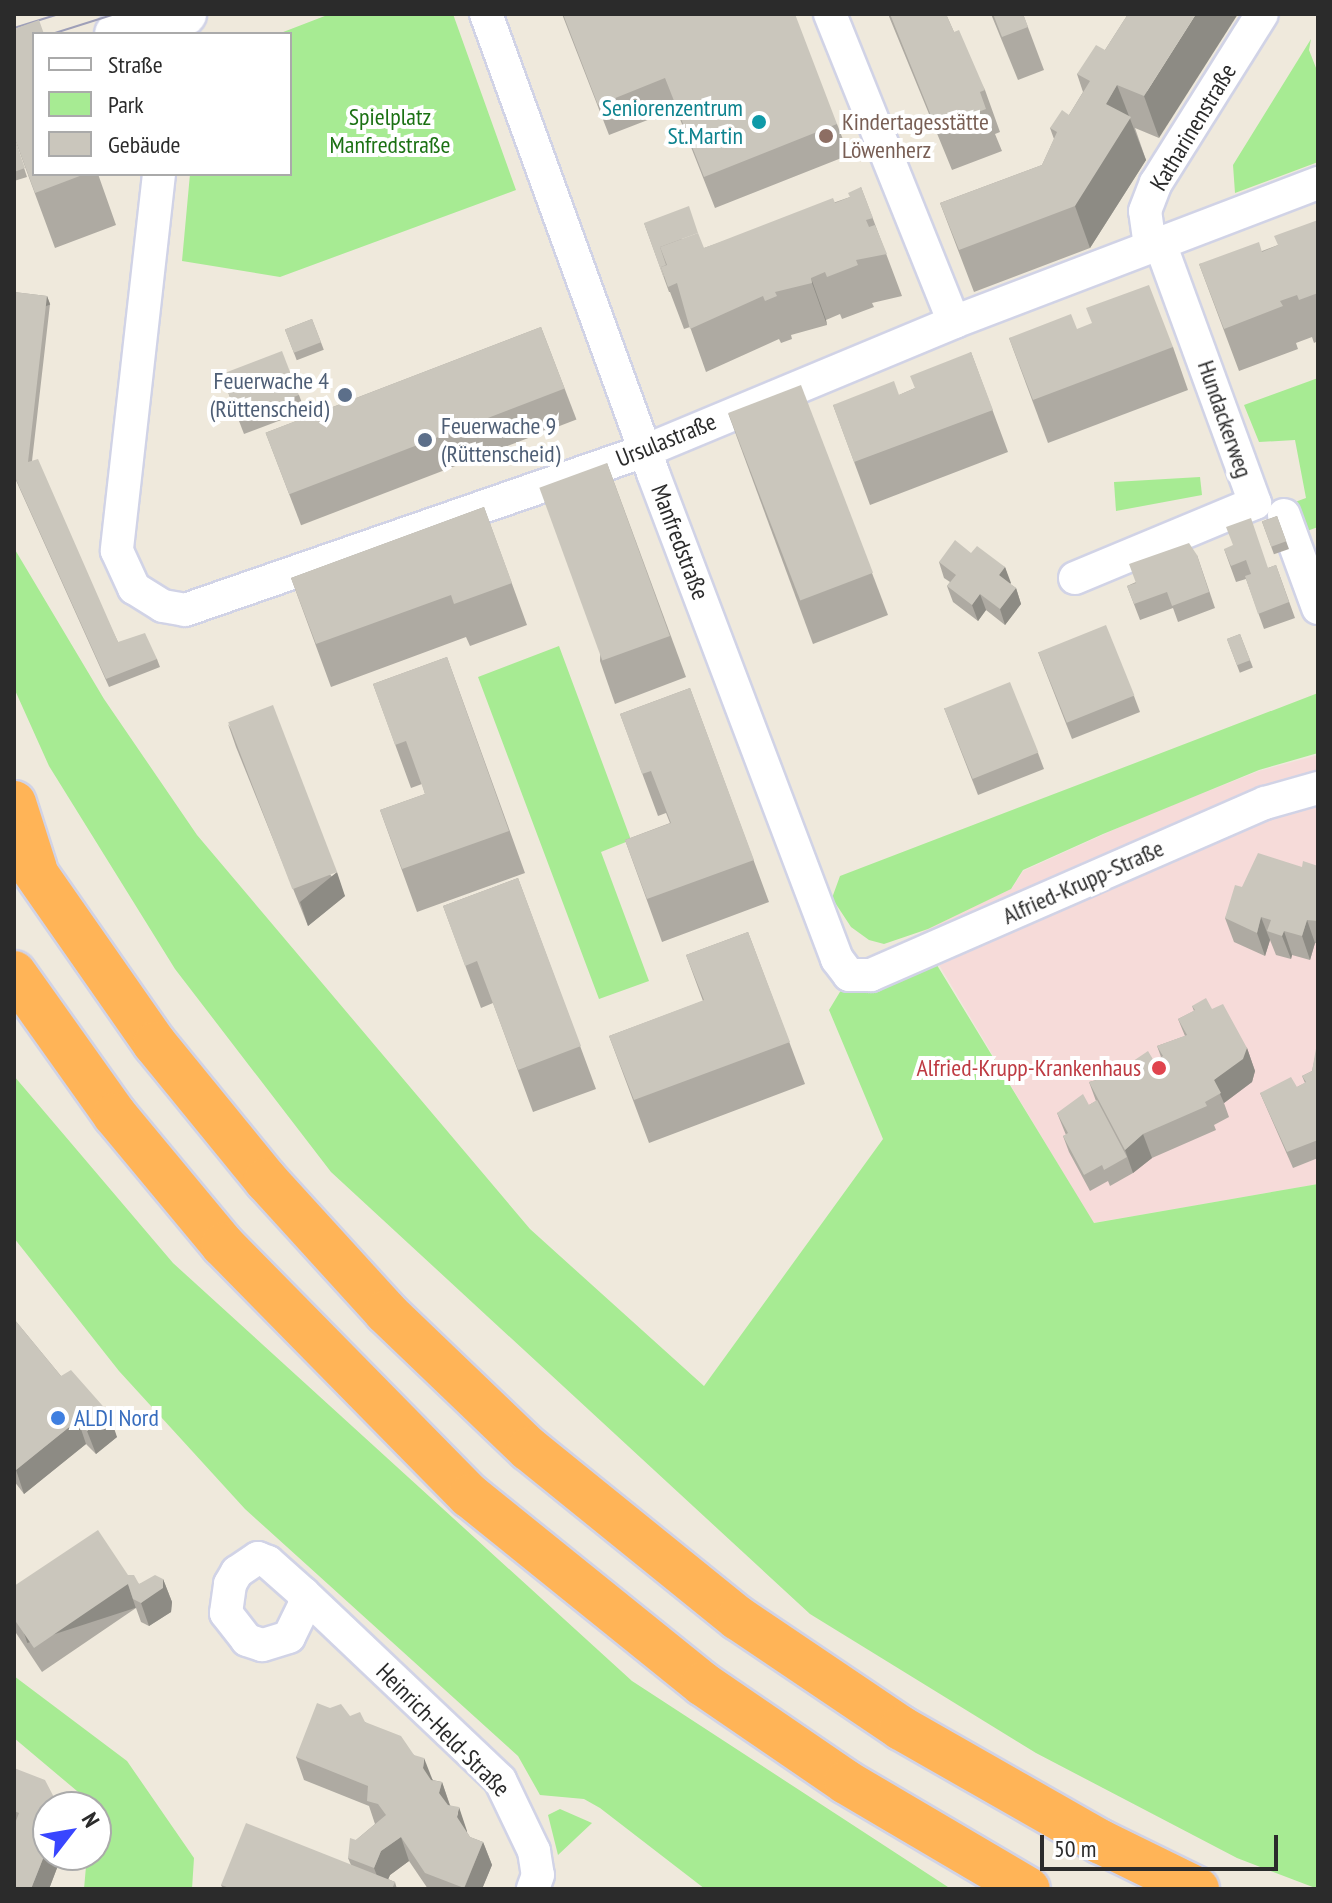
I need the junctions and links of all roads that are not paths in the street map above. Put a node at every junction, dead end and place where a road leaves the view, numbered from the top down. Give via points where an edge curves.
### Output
1 (486, 14) edge
2 (830, 14) edge
3 (1262, 14) edge
4 (178, 22) edge
5 (126, 32) edge
6 (159, 176) edge
7 (1318, 183) edge
8 (1155, 244) junction
9 (954, 322) junction
10 (647, 450) junction
11 (1284, 515) dead end
12 (1075, 578) dead end
13 (1318, 608) edge
14 (1318, 788) edge
15 (14, 803) edge
16 (14, 842) edge
17 (39, 882) junction
18 (14, 973) edge
19 (849, 975) joint
20 (14, 1023) edge
21 (115, 1115) junction
22 (304, 1594) dead end
23 (533, 1889) edge
24 (1028, 1889) edge
25 (1197, 1889) edge

1 - 10 street, Manfredstraße
2 - 9 street
3 - 8 street, Katharinenstraße via 1156,183 1145,211
4 - 5 street
6 - 10 street, Ursulastraße via 117,540 125,578 144,596 173,608 205,606
7 - 8 street, Ursulastraße
8 - 9 street, Ursulastraße
8 - 12 street, Hundackerweg via 1255,503
9 - 10 street, Ursulastraße
10 - 19 street, Manfredstraße via 837,959
11 - 13 street
14 - 19 street, Alfried-Krupp-Straße via 1265,803 871,975
15 - 17 highway
16 - 17 highway
17 - 25 highway via 155,1044 327,1248 420,1346 577,1490 738,1618 901,1728 1089,1835
18 - 21 highway
20 - 21 highway
21 - 24 highway via 279,1307 398,1429 523,1542 751,1717 846,1782
22 - 23 street, Heinrich-Held-Straße via 500,1780 534,1851 538,1875

